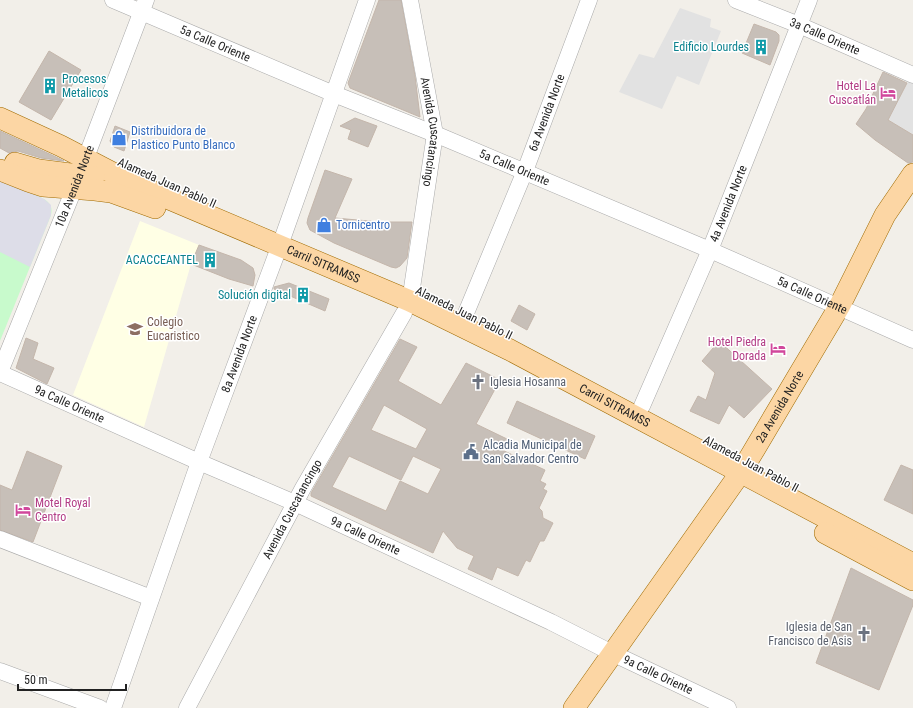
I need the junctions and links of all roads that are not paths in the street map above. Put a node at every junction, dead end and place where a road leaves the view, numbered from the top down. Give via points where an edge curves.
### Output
1 (113, 0) edge
2 (367, 0) edge
3 (410, 0) edge
4 (589, 0) edge
5 (736, 0) edge
6 (809, 0) edge
7 (144, 6) edge
8 (799, 25) junction
9 (913, 76) edge
10 (334, 94) junction
11 (0, 107) edge
12 (0, 118) edge
13 (435, 134) junction
14 (0, 156) edge
15 (82, 168) junction
16 (0, 170) edge
17 (525, 171) junction
18 (913, 174) edge
19 (279, 246) junction
20 (710, 250) junction
21 (412, 288) junction
22 (839, 307) junction
23 (404, 313) junction
24 (466, 313) junction
25 (913, 340) edge
26 (0, 372) edge
27 (642, 406) junction
28 (199, 462) junction
29 (741, 473) junction
30 (295, 503) junction
31 (0, 539) edge
32 (913, 550) edge
33 (913, 564) edge
34 (913, 580) edge
35 (151, 598) junction
36 (612, 653) junction
37 (0, 671) edge
38 (100, 708) edge
39 (113, 708) edge
40 (187, 708) edge
41 (574, 708) edge
42 (728, 708) edge

1 - 7 street, 5a Calle Oriente
2 - 10 street, 8a Avenida Norte
3 - 13 street, Avenida Cuscatancingo
4 - 17 street, 6a Avenida Norte
5 - 8 street, 3a Calle Oriente
6 - 8 street, 4a Avenida Norte
7 - 10 street, 5a Calle Oriente
7 - 15 street, 10a Avenida Norte
8 - 9 street, 3a Calle Oriente
8 - 20 street, 4a Avenida Norte
10 - 13 street, 5a Calle Oriente
10 - 19 street, 8a Avenida Norte
11 - 15 main road, Alameda Juan Pablo II
12 - 15 main road, Carril SITRAMSS via 61,146
13 - 17 street, 5a Calle Oriente
13 - 21 street, Avenida Cuscatancingo
14 - 15 main road, Carril SITRAMSS via 28,167
15 - 16 main road, Alameda Juan Pablo II via 43,186
15 - 19 main road, Alameda Juan Pablo II
15 - 19 main road, Carril SITRAMSS via 134,184
15 - 19 main road, Alameda Juan Pablo II via 95,190 111,192
15 - 26 street, 10a Avenida Norte
17 - 20 street, 5a Calle Oriente
17 - 24 street, 6a Avenida Norte
18 - 22 main road, 2a Avenida Norte via 885,215
19 - 21 main road, Alameda Juan Pablo II
19 - 23 main road, Alameda Juan Pablo II
19 - 28 street, 8a Avenida Norte
19 - 29 main road, Carril SITRAMSS via 410,301 510,350
20 - 22 street, 5a Calle Oriente
20 - 27 street, 4a Avenida Norte
21 - 24 main road, Alameda Juan Pablo II
22 - 25 street, 5a Calle Oriente
22 - 29 main road, 2a Avenida Norte
23 - 29 main road, Alameda Juan Pablo II
23 - 30 street, Avenida Cuscatancingo
24 - 27 main road, Alameda Juan Pablo II
26 - 28 street, 9a Calle Oriente
27 - 29 main road, Alameda Juan Pablo II
28 - 30 street, 9a Calle Oriente
28 - 35 street, 8a Avenida Norte
29 - 32 main road, Alameda Juan Pablo II
29 - 33 main road, Carril SITRAMSS
29 - 34 main road, Alameda Juan Pablo II
29 - 36 main road, 2a Avenida Norte
30 - 36 street, 9a Calle Oriente
30 - 40 street, Avenida Cuscatancingo
31 - 35 street
35 - 39 street, 8a Avenida Norte
36 - 41 main road, 2a Avenida Norte
36 - 42 street, 9a Calle Oriente
37 - 38 street

